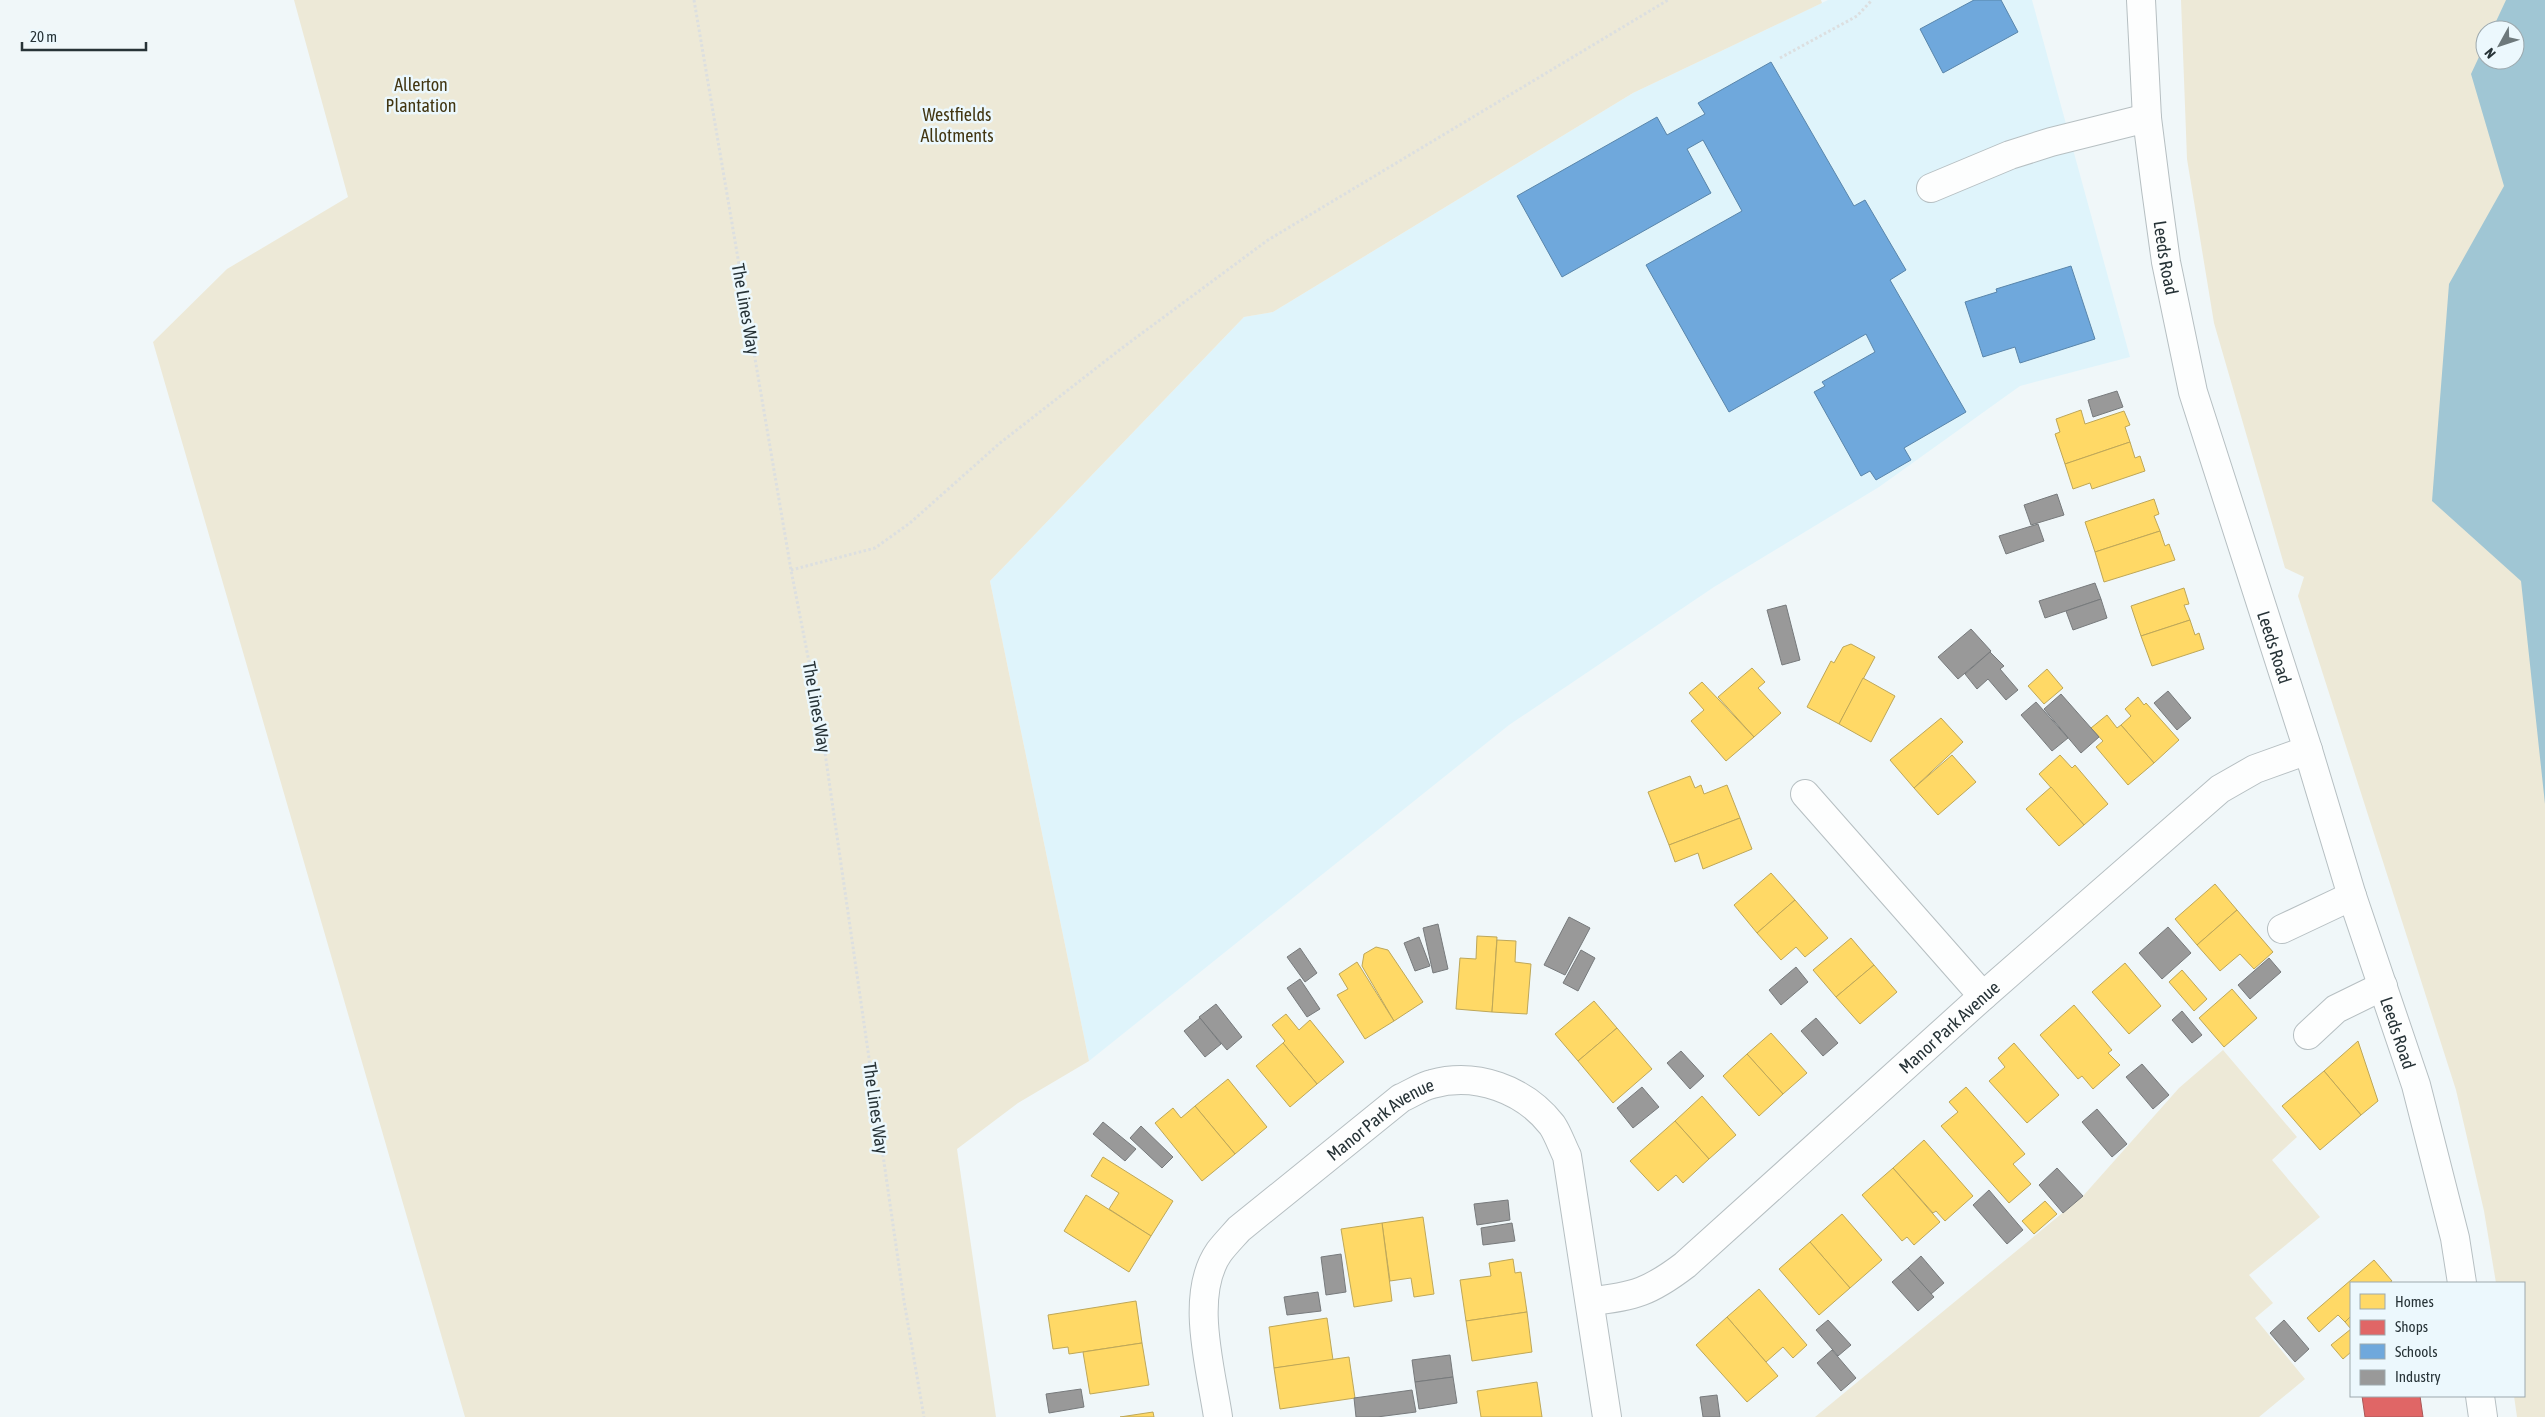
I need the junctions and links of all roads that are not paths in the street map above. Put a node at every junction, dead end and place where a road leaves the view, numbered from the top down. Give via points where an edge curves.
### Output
1 (2141, 0) edge
2 (2147, 118) junction
3 (1932, 188) dead end
4 (2308, 750) junction
5 (1805, 794) dead end
6 (2352, 896) junction
7 (2282, 930) dead end
8 (2383, 986) junction
9 (1983, 996) junction
10 (2308, 1035) dead end
11 (2462, 1282) edge
12 (1591, 1302) junction
13 (2480, 1397) edge
14 (1218, 1417) edge
15 (1607, 1417) edge
16 (2484, 1417) edge

1 - 2 street, Leeds Road
2 - 3 street via 2010,155
2 - 4 street, Leeds Road via 2166,262 2193,392
4 - 6 street, Leeds Road
4 - 9 street, Manor Park Avenue via 2255,769 2220,789
5 - 9 street
6 - 7 street
6 - 8 street, Leeds Road
8 - 10 street via 2336,1009
8 - 11 street, Leeds Road via 2416,1085 2455,1238
9 - 12 street, Manor Park Avenue via 1686,1265 1658,1286 1626,1298
12 - 14 street, Manor Park Avenue via 1567,1156 1552,1126 1528,1101 1498,1085 1465,1079 1431,1084 1401,1098 1239,1229 1218,1254 1206,1284 1203,1316
12 - 15 street, Manor Park Avenue
13 - 16 street

